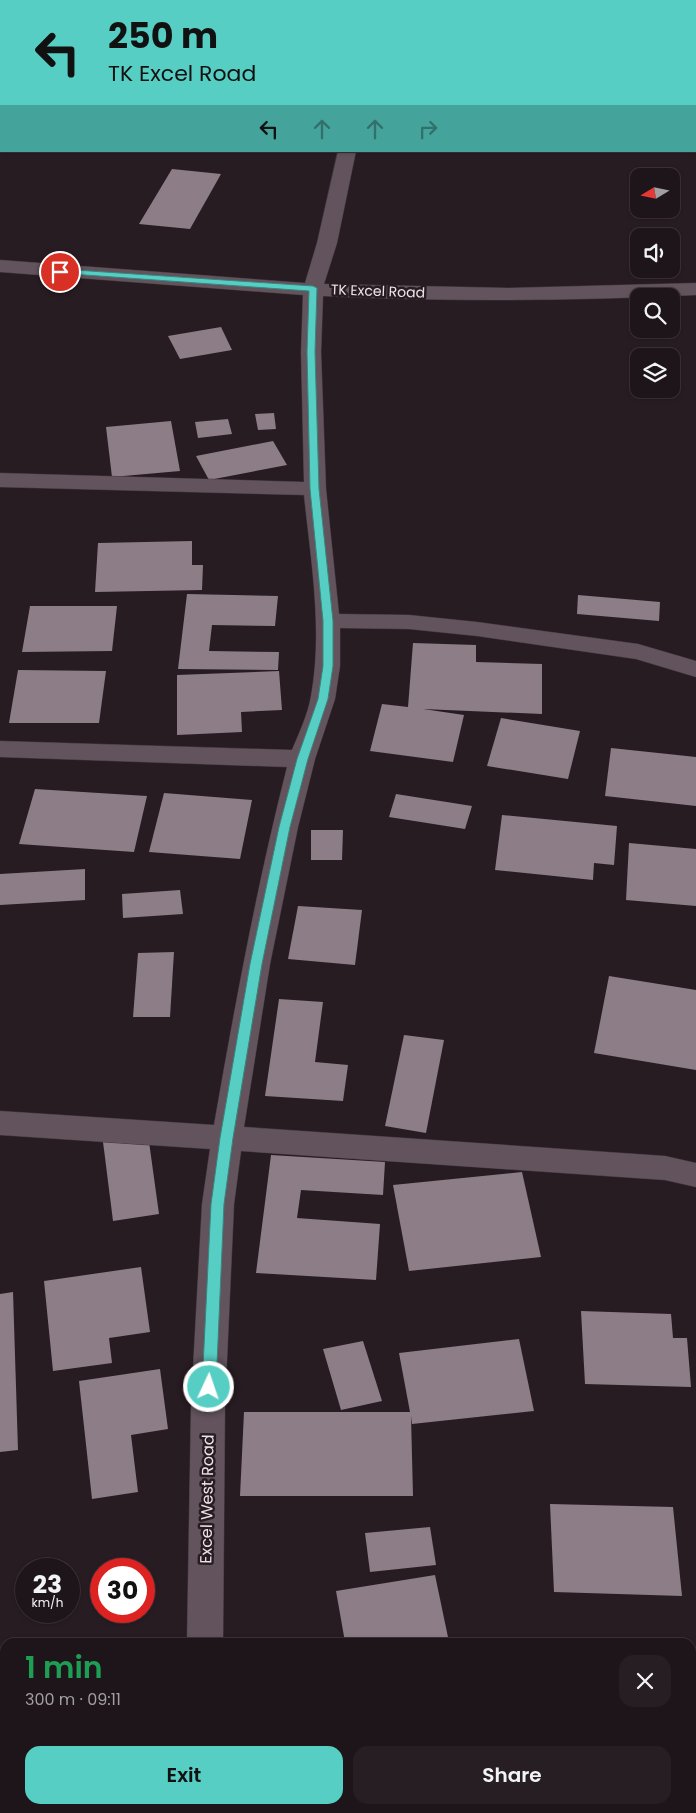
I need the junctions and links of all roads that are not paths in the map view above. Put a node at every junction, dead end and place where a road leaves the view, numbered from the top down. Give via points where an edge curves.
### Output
1 (347, 152) edge
2 (0, 266) edge
3 (313, 288) junction
4 (696, 288) edge
5 (0, 480) edge
6 (315, 489) junction
7 (328, 621) junction
8 (696, 669) edge
9 (0, 749) edge
10 (302, 759) junction
11 (0, 1123) edge
12 (227, 1138) junction
13 (696, 1175) edge
14 (205, 1638) edge

1 - 3 street, Excel West Road via 327,243
2 - 3 street, TK Excel Road
3 - 4 street, TK Excel Road via 458,294
3 - 6 street, Excel West Road via 311,352
5 - 6 street
6 - 7 street, Excel West Road
7 - 8 street via 409,622 477,629 638,652
7 - 10 street, Excel West Road via 328,666 323,699
9 - 10 street
10 - 12 street, Excel West Road via 256,964
11 - 12 street
12 - 13 street via 665,1168
12 - 14 street, Excel West Road via 218,1204 208,1405

